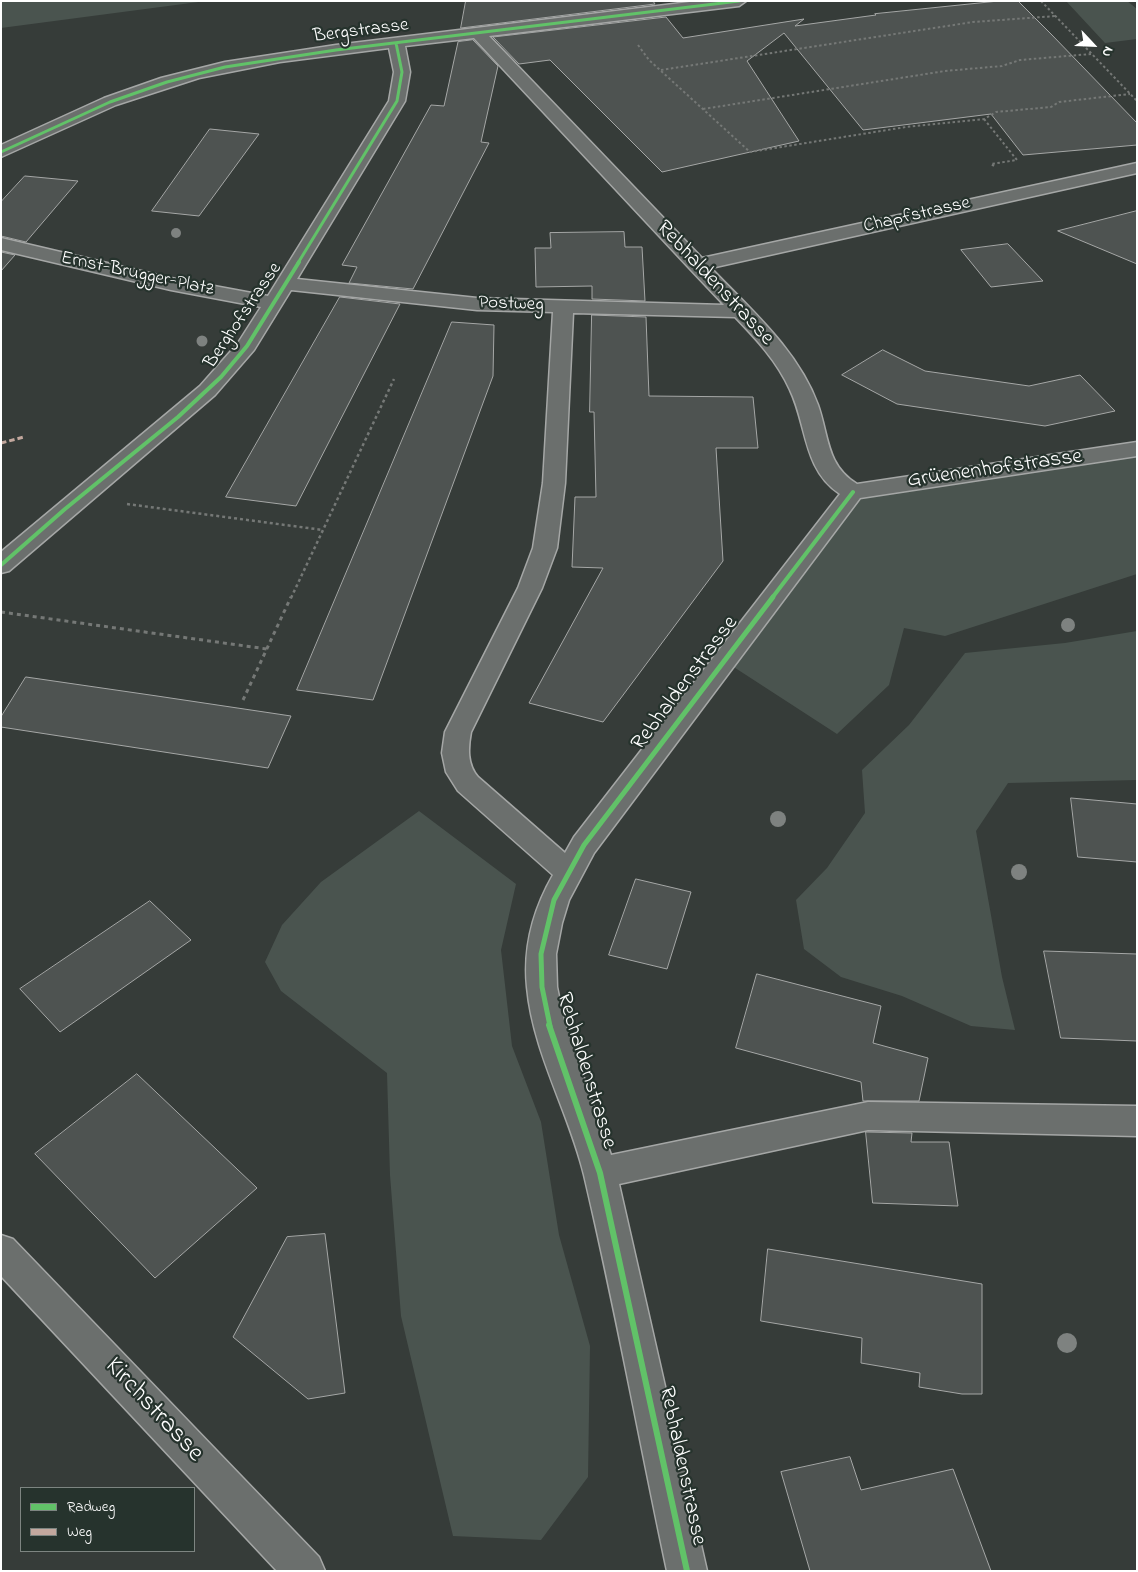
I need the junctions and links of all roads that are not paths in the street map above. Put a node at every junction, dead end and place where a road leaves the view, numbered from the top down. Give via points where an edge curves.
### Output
1 (739, 1) edge
2 (478, 33) junction
3 (396, 43) junction
4 (1, 152) edge
5 (1137, 168) edge
6 (1, 244) edge
7 (697, 265) junction
8 (279, 293) junction
9 (563, 307) junction
10 (739, 311) junction
11 (1137, 449) edge
12 (853, 492) junction
13 (1, 565) edge
14 (568, 872) junction
15 (1137, 1121) edge
16 (600, 1173) junction
17 (1, 1251) edge
18 (305, 1571) edge
19 (687, 1571) edge

1 - 2 street, Bergstrasse
2 - 3 street, Bergstrasse
2 - 7 street, Rebhaldenstrasse
3 - 4 street, Bergstrasse via 249,63 174,80 74,116
3 - 8 street, Berghofstrasse via 402,72 397,100
5 - 7 street, Chapfstrasse
6 - 8 street, Ernst-Brugger-Platz via 170,284
7 - 10 street, Rebhaldenstrasse
8 - 9 street, Postweg
8 - 13 street, Berghofstrasse via 247,346 213,387
9 - 10 street, Postweg
9 - 14 street via 554,482 545,548 537,574 458,732 454,753 459,771 468,784
10 - 12 street, Rebhaldenstrasse via 771,343 794,375 808,406 825,468 838,483
11 - 12 street, Grüenenhofstrasse
12 - 14 street, Rebhaldenstrasse via 584,845
14 - 16 street, Rebhaldenstrasse via 547,922 541,954 542,987 548,1021
15 - 16 street via 868,1116
16 - 19 street, Rebhaldenstrasse
17 - 18 street, Kirchstrasse

